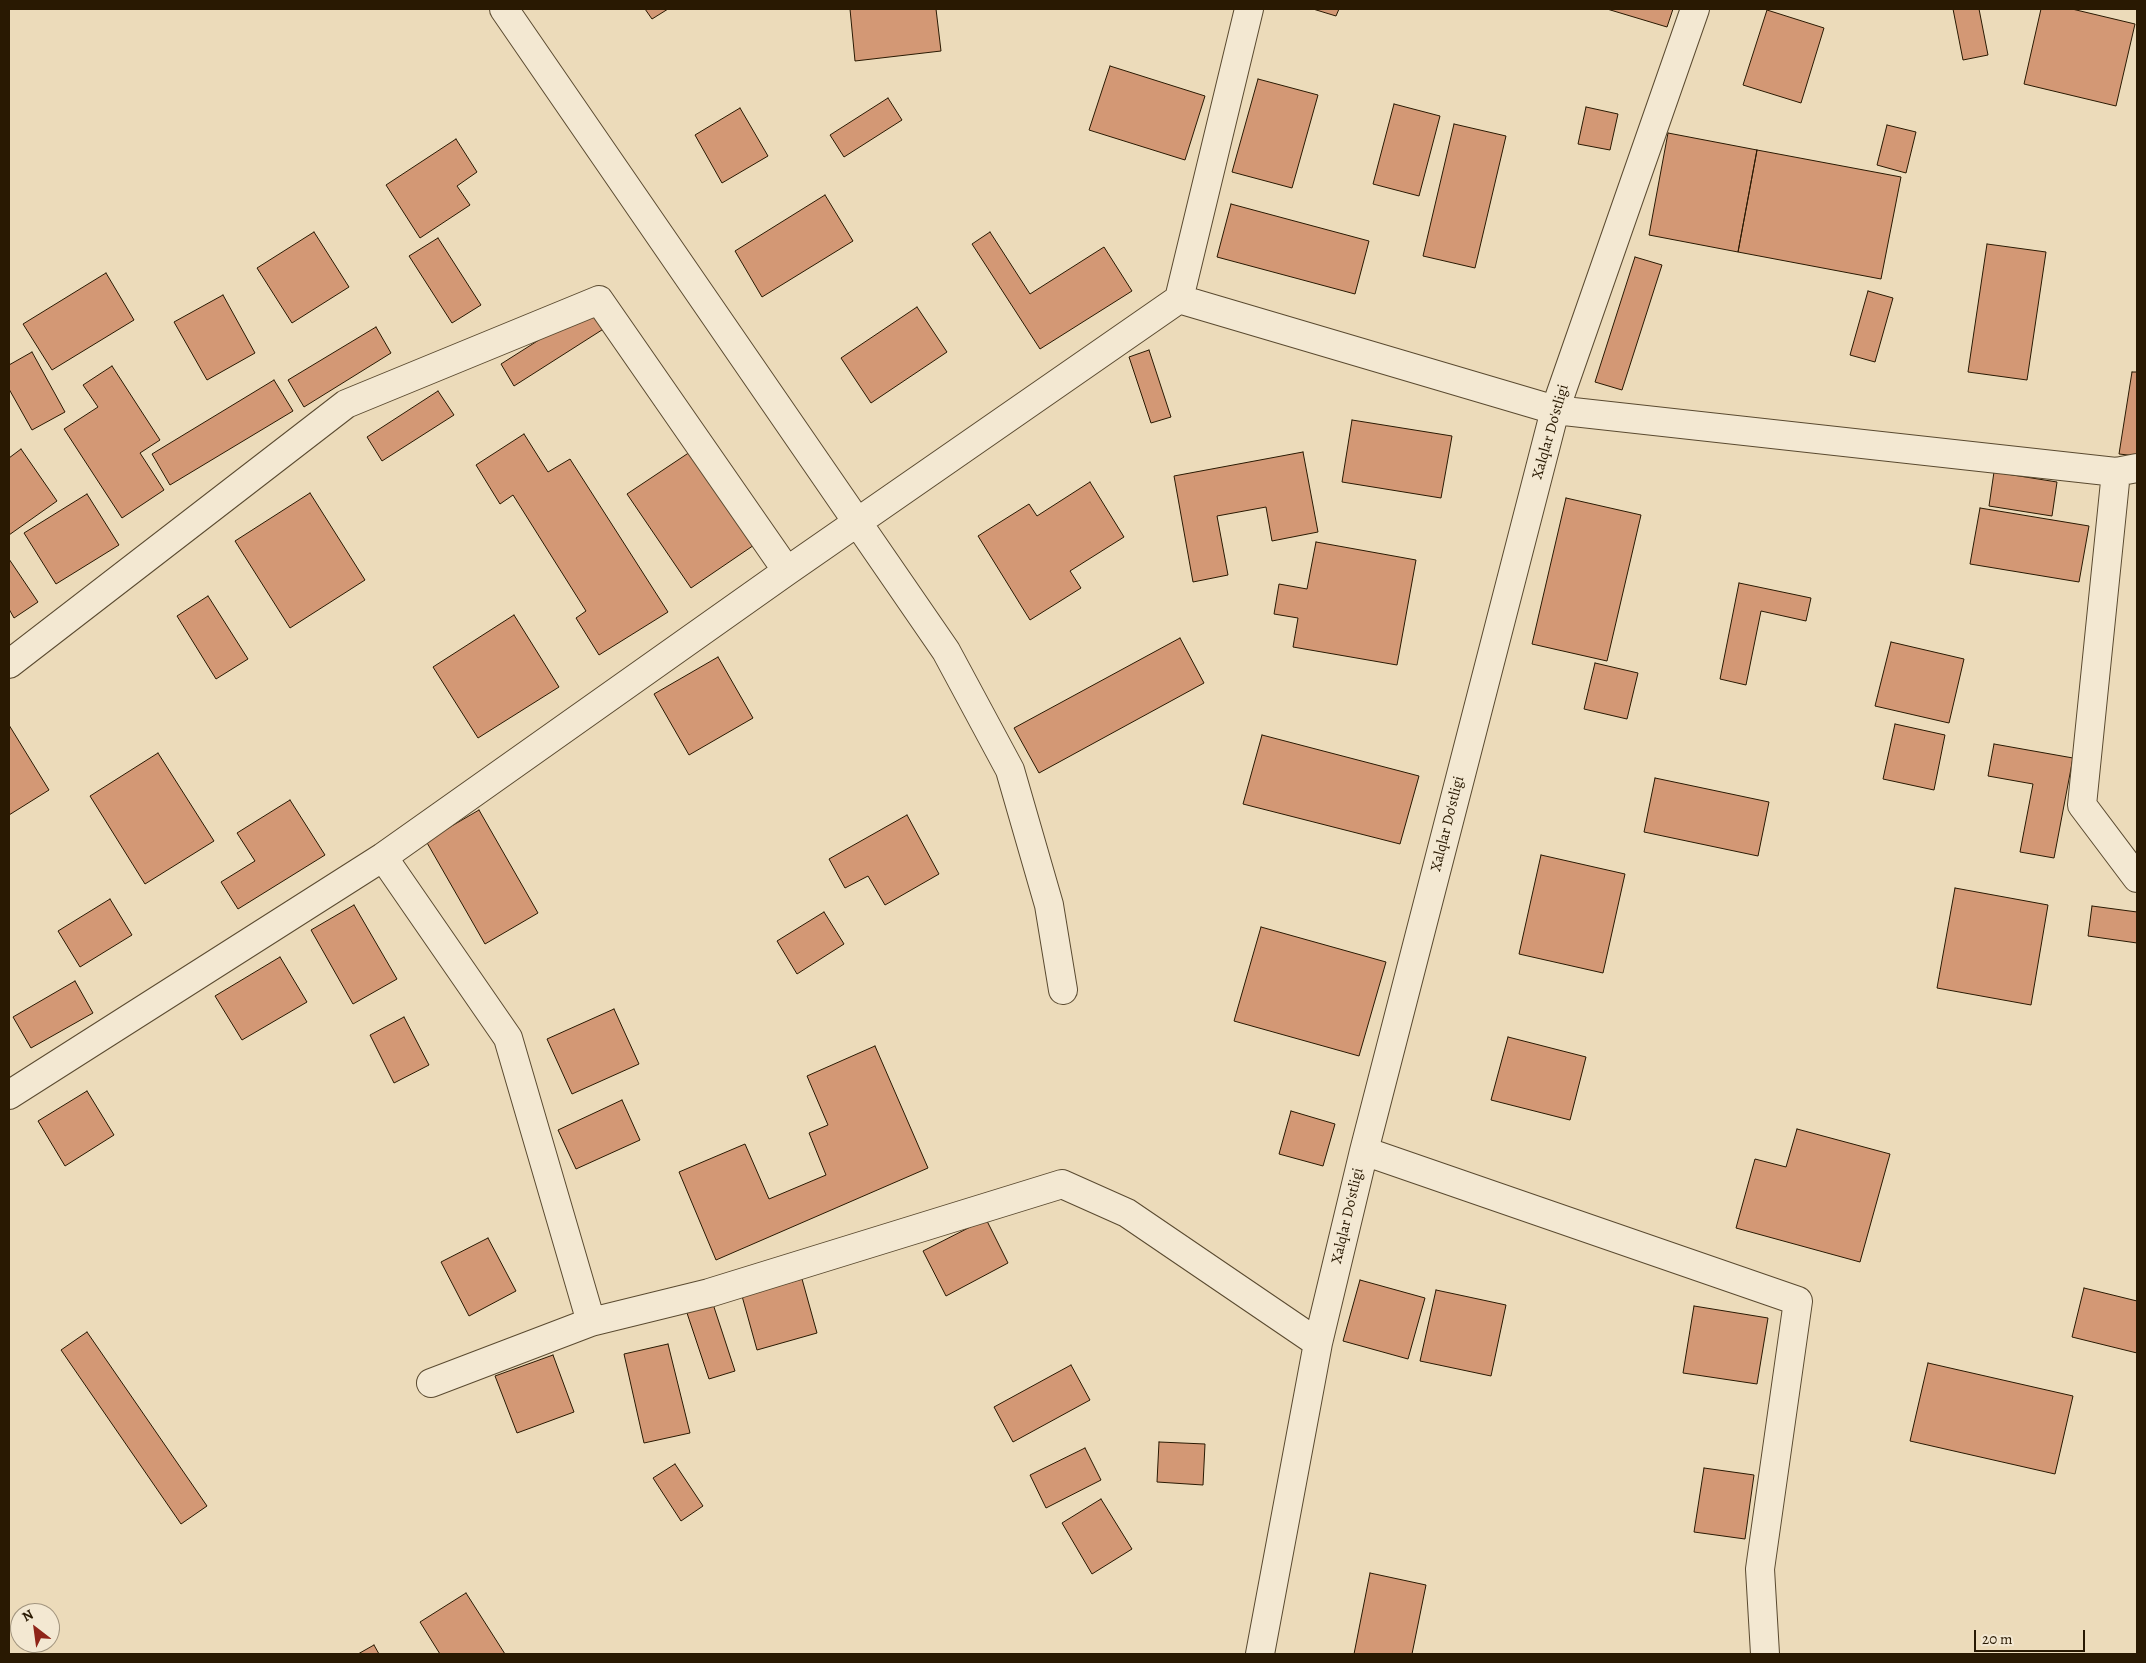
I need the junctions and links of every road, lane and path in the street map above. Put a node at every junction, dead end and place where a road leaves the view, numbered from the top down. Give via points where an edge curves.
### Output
1 (504, 9) edge
2 (1695, 9) edge
3 (1243, 10) edge
4 (1179, 299) junction
5 (1555, 410) junction
6 (2126, 470) edge
7 (857, 523) junction
8 (787, 571) junction
9 (9, 664) edge
10 (383, 857) junction
11 (2137, 878) edge
12 (1063, 990) dead end
13 (9, 1095) edge
14 (1364, 1151) junction
15 (591, 1322) junction
16 (1318, 1343) junction
17 (431, 1384) dead end
18 (1260, 1654) edge
19 (1765, 1654) edge

1 - 7 street
2 - 5 street, Xalqlar Do'stligi
3 - 4 street
4 - 5 street
4 - 7 street
5 - 6 street
5 - 14 street, Xalqlar Do'stligi
6 - 11 street via 2082,806
7 - 8 street
7 - 12 street via 946,651 1010,770 1049,905
8 - 9 street via 599,300 346,404
8 - 10 street
10 - 13 street
10 - 15 street via 508,1038
14 - 16 street, Xalqlar Do'stligi
14 - 19 street via 1798,1301 1760,1569
15 - 16 street via 709,1293 1062,1184 1127,1213
15 - 17 street
16 - 18 street, Xalqlar Do'stligi

